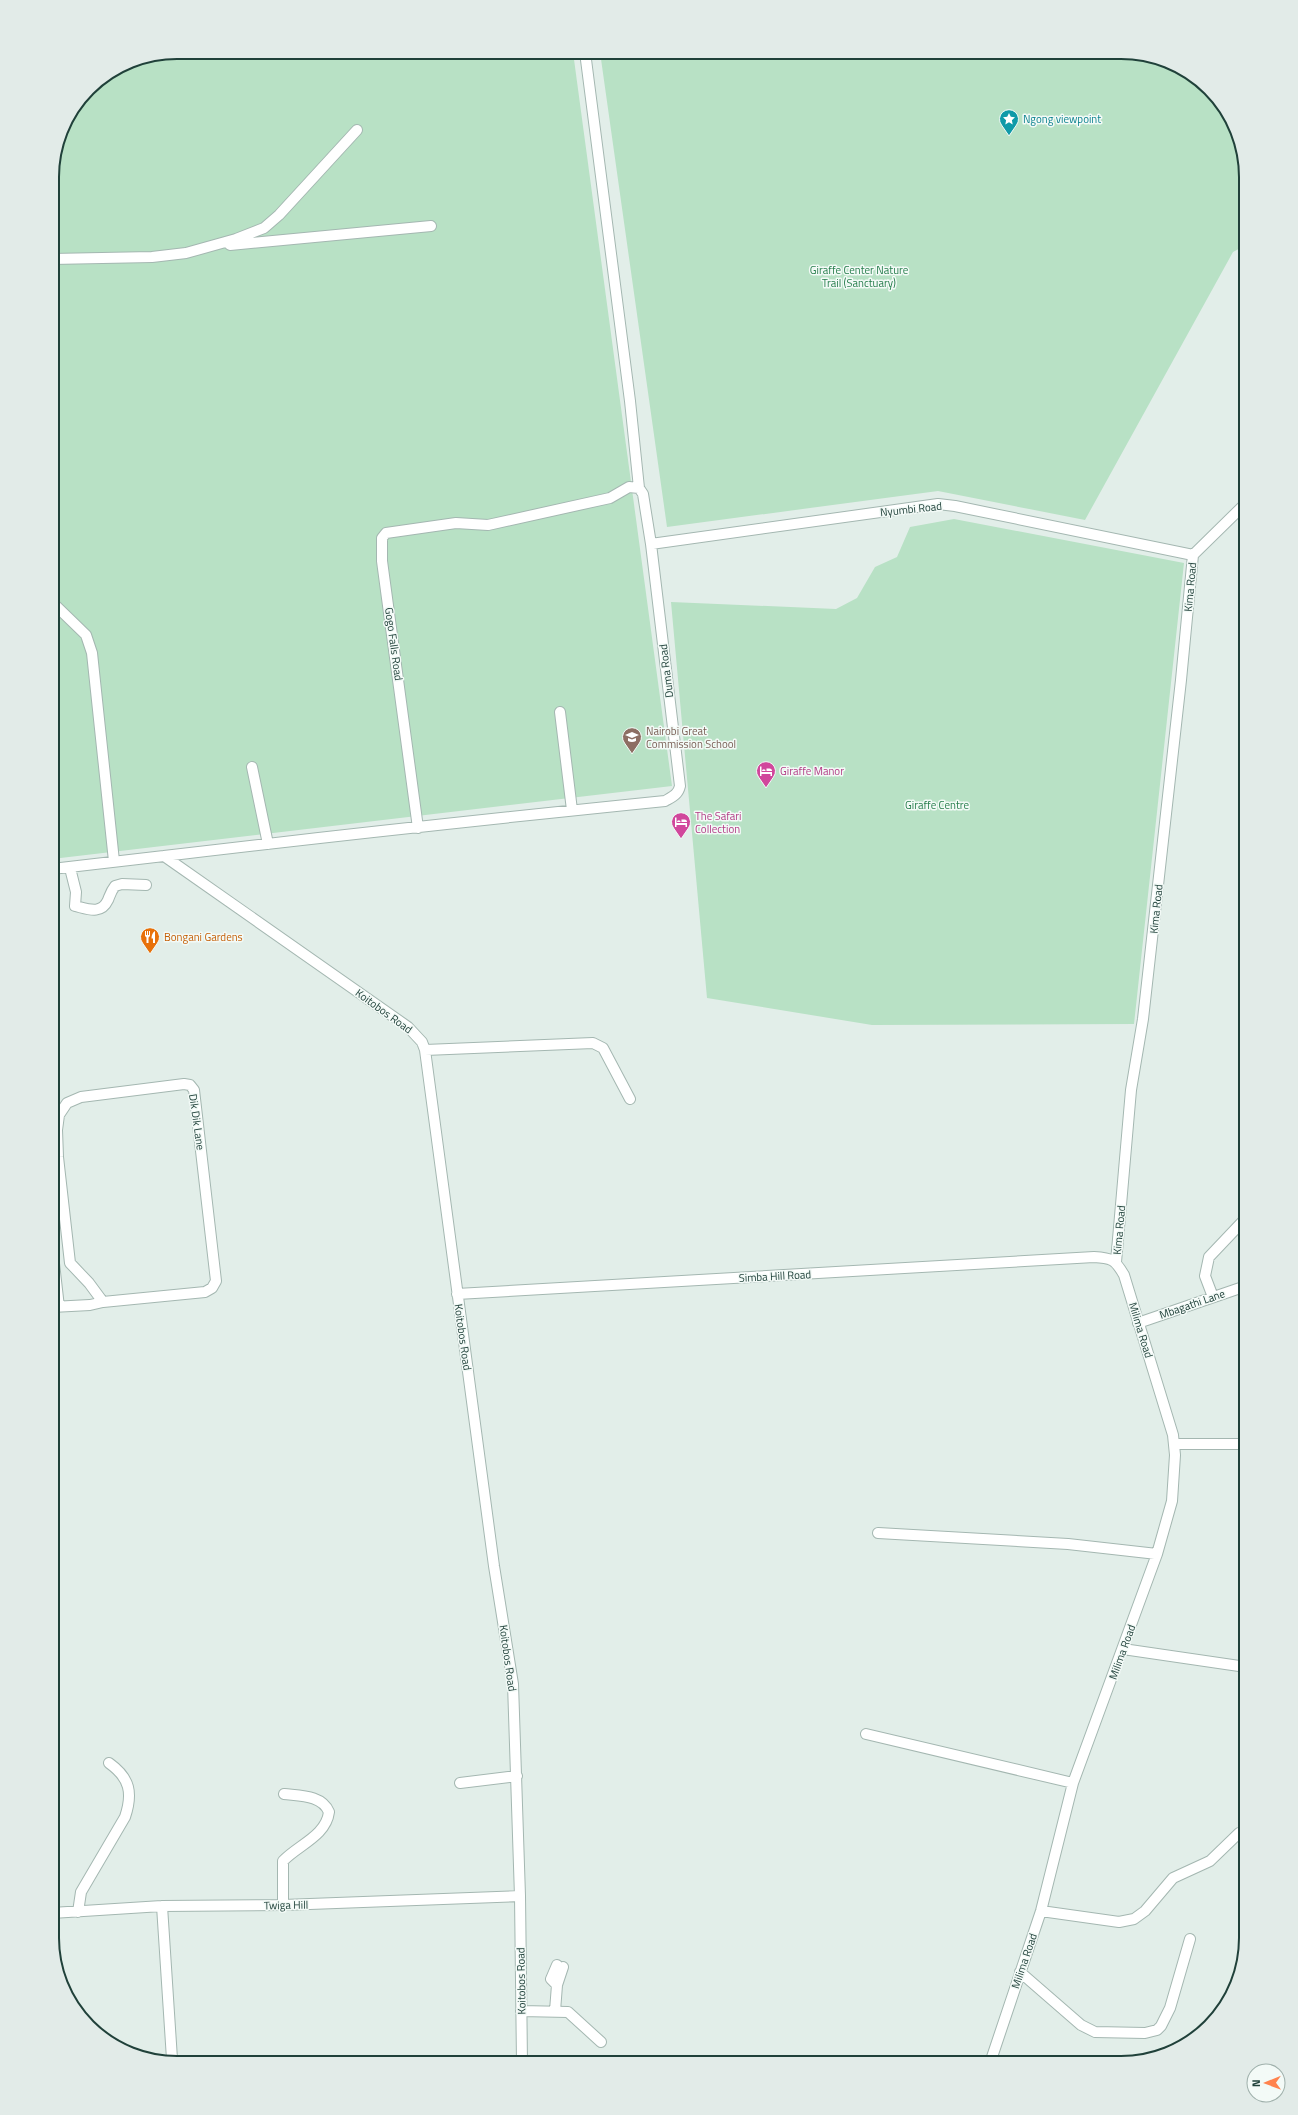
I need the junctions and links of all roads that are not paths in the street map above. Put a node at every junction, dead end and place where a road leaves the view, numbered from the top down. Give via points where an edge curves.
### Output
1 (586, 59) edge
2 (357, 130) dead end
3 (431, 226) dead end
4 (207, 247) junction
5 (59, 259) edge
6 (639, 488) junction
7 (1239, 510) edge
8 (651, 544) junction
9 (1193, 555) junction
10 (59, 609) edge
11 (560, 712) dead end
12 (252, 767) dead end
13 (572, 810) junction
14 (418, 828) junction
15 (268, 844) junction
16 (164, 856) junction
17 (114, 861) junction
18 (70, 868) junction
19 (59, 869) edge
20 (146, 884) dead end
21 (424, 1050) junction
22 (630, 1099) dead end
23 (59, 1115) edge
24 (59, 1166) edge
25 (1239, 1225) edge
26 (1116, 1262) junction
27 (1239, 1288) edge
28 (457, 1294) junction
29 (1213, 1297) junction
30 (103, 1302) junction
31 (59, 1307) edge
32 (1138, 1322) junction
33 (1174, 1444) junction
34 (1239, 1444) edge
35 (878, 1533) dead end
36 (1157, 1554) junction
37 (1123, 1649) junction
38 (1239, 1666) edge
39 (866, 1734) dead end
40 (109, 1763) dead end
41 (517, 1776) junction
42 (460, 1783) dead end
43 (1073, 1783) junction
44 (284, 1794) dead end
45 (1239, 1833) dead end
46 (520, 1896) junction
47 (283, 1905) junction
48 (162, 1906) junction
49 (1041, 1911) junction
50 (78, 1912) junction
51 (59, 1913) edge
52 (1190, 1939) dead end
53 (560, 1966) dead end
54 (1020, 1972) junction
55 (521, 2011) junction
56 (555, 2011) junction
57 (603, 2029) dead end
58 (172, 2056) edge
59 (522, 2056) edge
60 (992, 2056) edge

1 - 6 street, Duma Road
2 - 4 street via 264,228
3 - 4 street
4 - 5 street via 186,253 152,257
6 - 8 street, Duma Road via 643,494
6 - 14 street, Gogo Falls Road via 629,487 610,498 488,525 456,522 386,532 382,538 382,561
7 - 9 street
8 - 9 street, Nyumbi Road via 938,504
8 - 13 street, Duma Road via 679,792 665,801
9 - 26 street, Kima Road via 1143,1019 1131,1090
10 - 17 street via 86,635 92,653
11 - 13 street
12 - 15 street
13 - 14 street
14 - 15 street
15 - 16 street
16 - 17 street
16 - 21 street, Koitobos Road via 408,1027 422,1042
17 - 18 street
18 - 19 street
18 - 20 street via 76,892 75,906 92,910 104,907 115,886
21 - 22 street via 593,1043 603,1048
21 - 28 street, Koitobos Road
23 - 30 street, Dik Dik Lane via 67,1103 81,1097 184,1084 190,1085 194,1090 216,1280 212,1288 205,1292
24 - 30 street, Dik Dik Lane via 70,1263
25 - 29 street via 1209,1257 1205,1276
26 - 28 street, Simba Hill Road via 1094,1257
26 - 32 street, Milima Road via 1124,1274
27 - 29 street, Mbagathi Lane
28 - 41 street, Koitobos Road via 494,1566 513,1684
29 - 32 street, Mbagathi Lane
30 - 31 street, Dik Dik Lane
32 - 33 street, Milima Road
33 - 34 street
33 - 36 street, Milima Road via 1172,1501
35 - 36 street via 1068,1544
36 - 37 street, Milima Road
37 - 38 street
37 - 43 street, Milima Road
39 - 43 street
40 - 50 street via 121,1772 128,1787 129,1804 125,1817 81,1892
41 - 42 street
41 - 46 street, Koitobos Road
43 - 49 street, Milima Road
44 - 47 street via 313,1798 322,1803 329,1812 328,1820 309,1842 283,1861
45 - 49 street via 1210,1861 1173,1878 1134,1919 1119,1922
46 - 47 street, Twiga Hill
46 - 55 street, Koitobos Road
47 - 48 street, Twiga Hill
48 - 50 street, Twiga Hill
48 - 58 street
49 - 54 street, Milima Road
50 - 51 street, Twiga Hill
52 - 54 street via 1165,2019 1157,2030 1145,2033 1103,2033 1087,2030
53 - 56 street via 551,1979 557,1985
54 - 60 street, Milima Road
55 - 56 street
55 - 59 street, Koitobos Road
56 - 57 street via 564,2011 572,2015 598,2039

